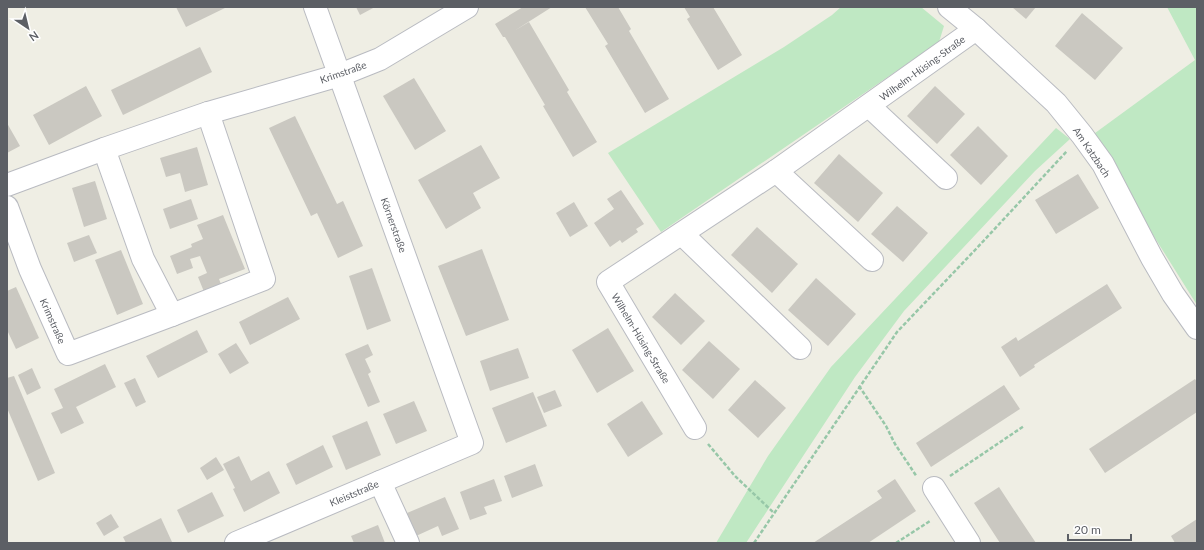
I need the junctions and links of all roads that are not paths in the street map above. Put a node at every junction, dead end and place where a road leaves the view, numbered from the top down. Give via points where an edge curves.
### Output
1 (315, 7) edge
2 (467, 7) edge
3 (949, 7) edge
4 (976, 29) junction
5 (340, 75) junction
6 (869, 106) junction
7 (208, 113) junction
8 (104, 149) junction
9 (776, 171) junction
10 (946, 178) dead end
11 (7, 185) edge
12 (7, 207) edge
13 (682, 234) junction
14 (872, 260) dead end
15 (172, 316) junction
16 (1197, 328) edge
17 (800, 348) dead end
18 (695, 428) road end
19 (472, 443) joint
20 (380, 482) junction
21 (934, 488) road end
22 (236, 543) edge
23 (408, 543) edge
24 (969, 543) edge

1 - 5 street, Körnerstraße
2 - 5 street, Krimstraße via 380,59
3 - 4 street, Am Katzbach
4 - 6 street, Wilhelm-Hüsing-Straße
4 - 16 street, Am Katzbach via 1056,103 1082,135 1103,164 1173,294
5 - 7 street, Krimstraße
5 - 19 street, Körnerstraße
6 - 9 street, Wilhelm-Hüsing-Straße
6 - 10 street, Wilhelm-Hüsing-Straße
7 - 8 street, Krimstraße
7 - 15 street, Krimstraße via 264,279
8 - 11 street, Krimstraße
8 - 15 street via 143,259
9 - 13 street, Wilhelm-Hüsing-Straße
9 - 14 street
12 - 15 street, Krimstraße via 30,269 68,354
13 - 17 street
13 - 18 street, Wilhelm-Hüsing-Straße via 608,282
19 - 20 street, Kleiststraße
20 - 22 street, Kleiststraße
20 - 23 street
21 - 24 street

